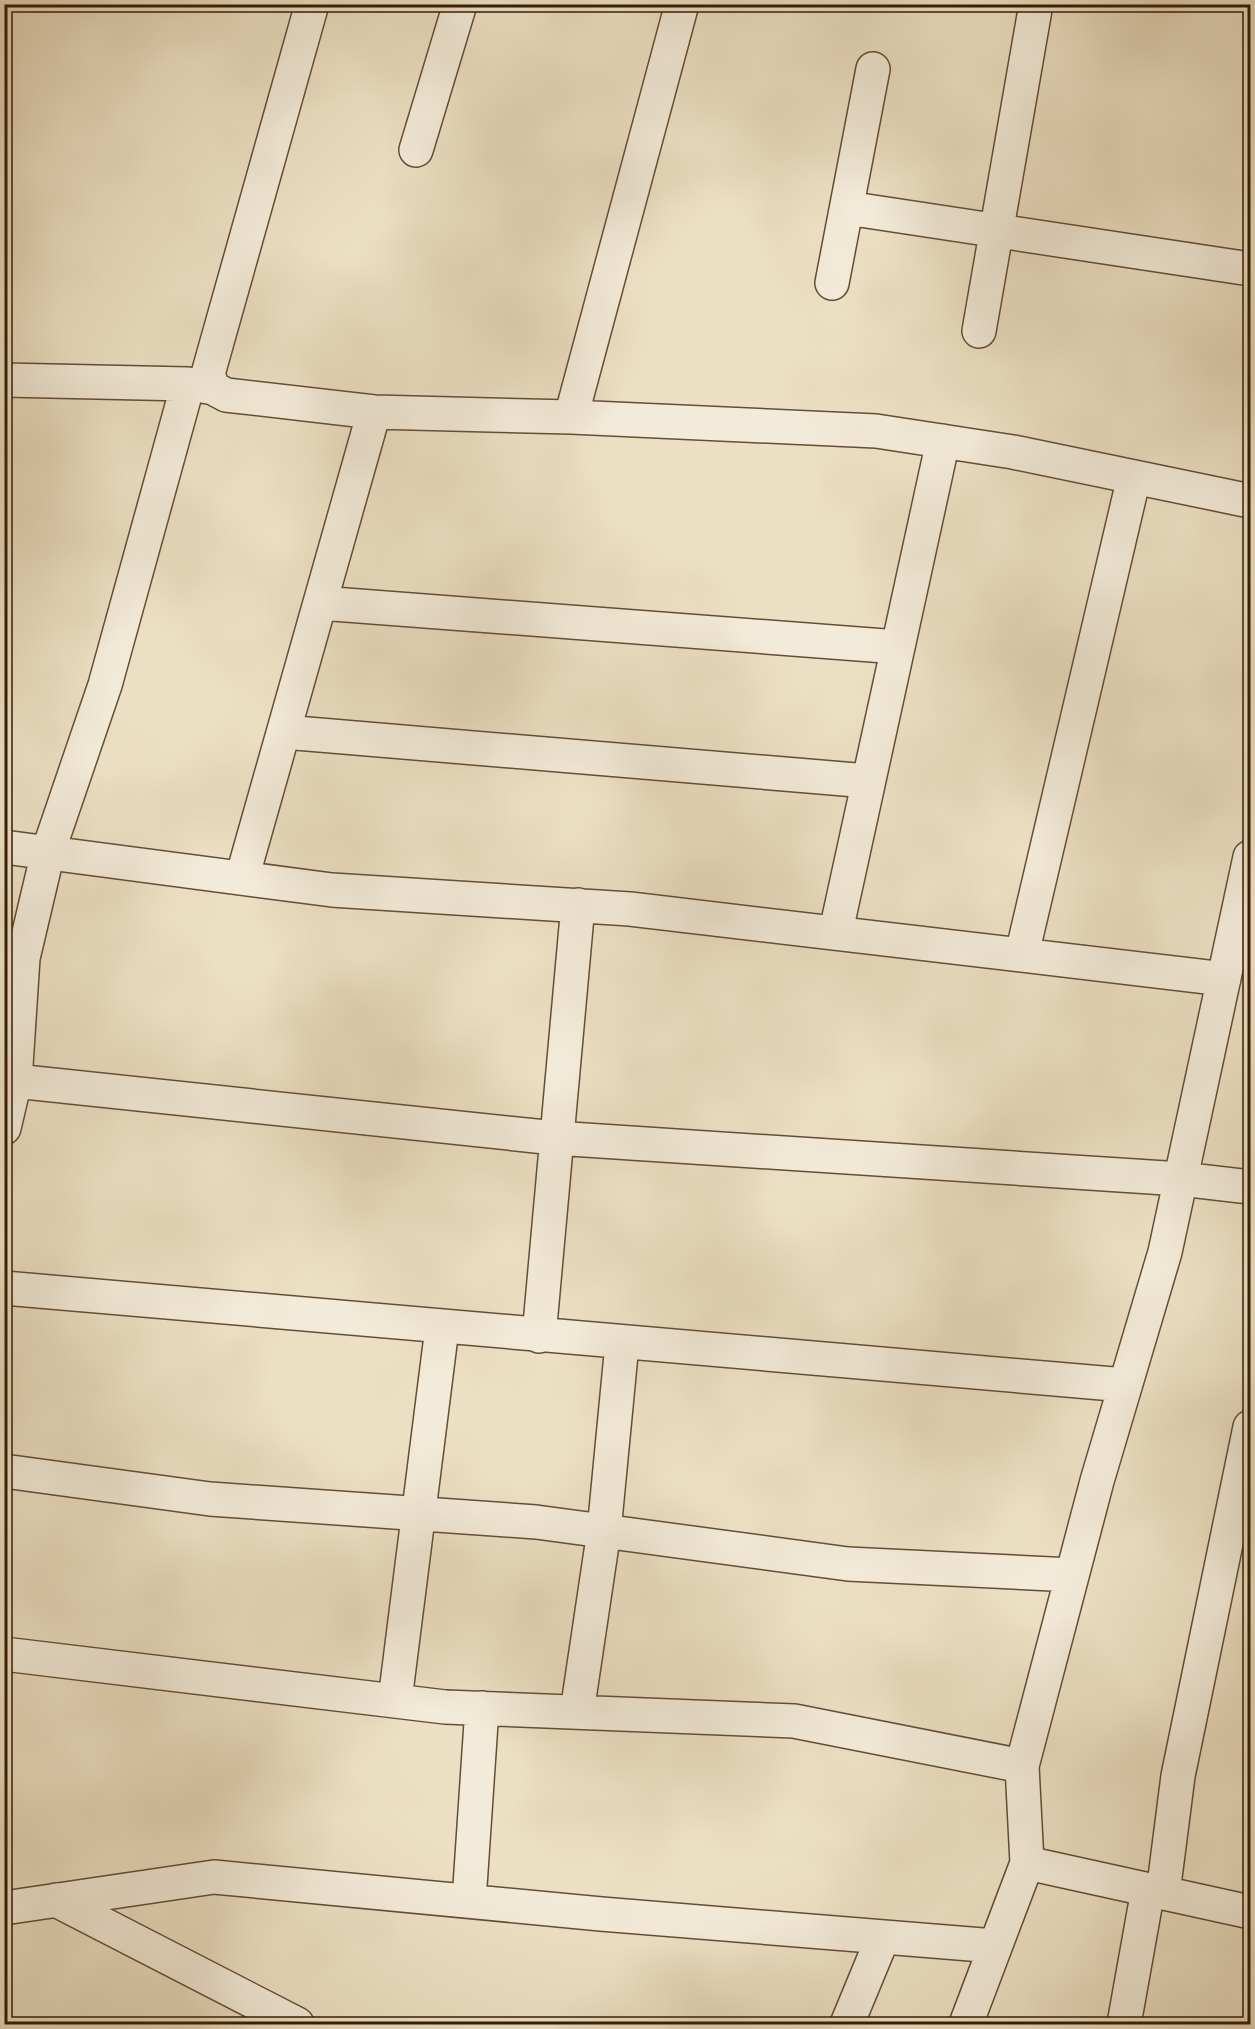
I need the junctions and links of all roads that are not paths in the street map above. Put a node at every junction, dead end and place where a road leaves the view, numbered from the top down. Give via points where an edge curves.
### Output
1 (312, 4) edge
2 (460, 4) edge
3 (682, 4) edge
4 (1036, 4) edge
5 (873, 69) dead end
6 (416, 150) dead end
7 (846, 208) junction
8 (998, 231) junction
9 (1251, 269) edge
10 (832, 283) dead end
11 (979, 331) dead end
12 (4, 380) edge
13 (200, 386) junction
14 (374, 412) junction
15 (571, 417) junction
16 (943, 441) junction
17 (1134, 477) junction
18 (1251, 501) edge
19 (320, 603) junction
20 (898, 647) junction
21 (284, 732) junction
22 (868, 782) junction
23 (4, 847) edge
24 (48, 852) junction
25 (1251, 857) edge
26 (242, 878) junction
27 (578, 905) junction
28 (836, 931) junction
29 (1022, 954) junction
30 (1224, 979) junction
31 (15, 1081) junction
32 (4, 1128) edge
33 (555, 1138) junction
34 (1181, 1179) junction
35 (1251, 1187) edge
36 (4, 1288) edge
37 (442, 1328) junction
38 (539, 1336) junction
39 (622, 1344) junction
40 (1125, 1385) junction
41 (1251, 1427) edge
42 (4, 1471) edge
43 (417, 1514) junction
44 (604, 1531) junction
45 (1072, 1575) junction
46 (4, 1654) edge
47 (394, 1701) junction
48 (482, 1708) junction
49 (577, 1712) junction
50 (1022, 1766) junction
51 (1027, 1863) junction
52 (1155, 1892) junction
53 (56, 1900) junction
54 (469, 1901) junction
55 (4, 1908) edge
56 (1251, 1912) edge
57 (883, 1937) junction
58 (995, 1946) junction
59 (297, 2025) edge
60 (847, 2025) edge
61 (966, 2025) edge
62 (1124, 2025) edge

1 - 13 street via 208,374
2 - 6 street
3 - 15 street
4 - 8 street
5 - 7 street
7 - 8 street
7 - 10 street
8 - 9 street
8 - 11 street
12 - 13 street
13 - 14 street via 226,395
13 - 24 street
14 - 15 street
14 - 19 street
15 - 16 street via 876,431
16 - 17 street
16 - 20 street
17 - 18 street
17 - 29 street
19 - 20 street
19 - 21 street
20 - 22 street
21 - 22 street
21 - 26 street
22 - 28 street
23 - 24 street
24 - 26 street
24 - 31 street via 23,958
25 - 30 street
26 - 27 street via 332,890
27 - 28 street
27 - 33 street
28 - 29 street
29 - 30 street
30 - 34 street
31 - 32 street
31 - 33 street
33 - 34 street
33 - 38 street
34 - 35 street
34 - 40 street via 1165,1252
36 - 37 street
37 - 38 street
37 - 43 street
38 - 39 street
39 - 40 street
39 - 44 street
40 - 45 street
41 - 52 street
42 - 43 street via 210,1499
43 - 44 street
43 - 47 street
44 - 45 street via 848,1564
44 - 49 street
45 - 50 street
46 - 47 street
47 - 48 street
48 - 49 street
48 - 54 street
49 - 50 street via 794,1721
50 - 51 street
51 - 52 street
51 - 58 street
52 - 56 street
52 - 62 street
53 - 54 street via 214,1877
53 - 55 street
53 - 59 street
54 - 57 street
57 - 58 street
57 - 60 street
58 - 61 street

